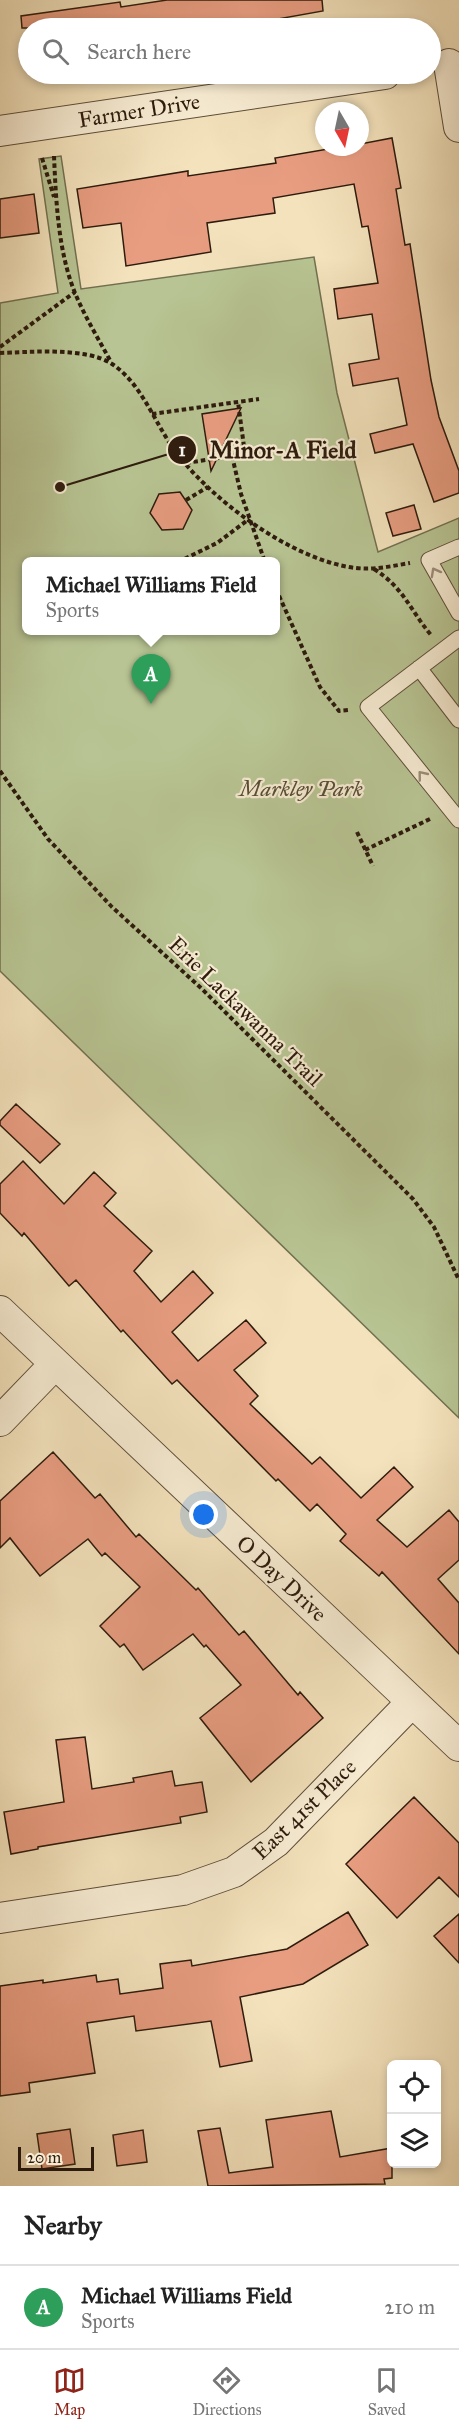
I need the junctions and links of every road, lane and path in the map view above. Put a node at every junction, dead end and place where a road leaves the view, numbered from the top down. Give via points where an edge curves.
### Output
1 (446, 64) edge
2 (317, 84) edge
3 (459, 127) edge
4 (0, 131) edge
5 (54, 156) dead end
6 (42, 158) dead end
7 (56, 204) junction
8 (75, 292) junction
9 (0, 347) edge
10 (0, 352) edge
11 (111, 363) junction
12 (259, 399) dead end
13 (238, 402) junction
14 (152, 414) junction
15 (232, 456) junction
16 (186, 463) junction
17 (208, 487) junction
18 (186, 500) dead end
19 (249, 519) junction
20 (459, 547) edge
21 (187, 557) edge
22 (263, 557) edge
23 (429, 560) junction
24 (374, 569) junction
25 (280, 599) edge
26 (459, 613) edge
27 (459, 638) edge
28 (444, 650) junction
29 (419, 668) junction
30 (368, 707) junction
31 (459, 720) edge
32 (0, 771) edge
33 (455, 815) edge
34 (357, 832) dead end
35 (365, 850) junction
36 (373, 866) dead end
37 (459, 1281) edge
38 (0, 1311) edge
39 (55, 1364) junction
40 (0, 1421) edge
41 (412, 1702) junction
42 (459, 1746) edge
43 (0, 1918) edge

1 - 3 street
2 - 4 street, Farmer Drive
5 - 7 path
6 - 7 path
7 - 8 path
8 - 9 path
8 - 11 path
10 - 11 path via 74,354
11 - 14 path via 129,380
12 - 13 path
13 - 14 path
13 - 15 path via 246,454
14 - 16 path
15 - 16 path
15 - 19 path
16 - 17 path
17 - 18 path
17 - 19 path
19 - 21 path via 217,543
19 - 22 path
19 - 24 path via 314,556
20 - 23 lane
23 - 24 path
26 -> 23 lane
24 - 28 path via 406,596
25 - 30 path via 320,687 339,711
27 - 28 lane
28 - 29 lane
29 - 30 lane
29 - 31 lane
33 -> 30 lane
32 - 37 path, Erie Lackawanna Trail via 48,839 112,907 201,988 413,1199 434,1227
33 - 35 path
34 - 35 path
35 - 36 path
38 - 39 street, O Day Drive
39 - 40 street
39 - 41 street, O Day Drive
41 - 42 street, O Day Drive
41 - 43 street, East 41st Place via 276,1842 234,1872 183,1890

